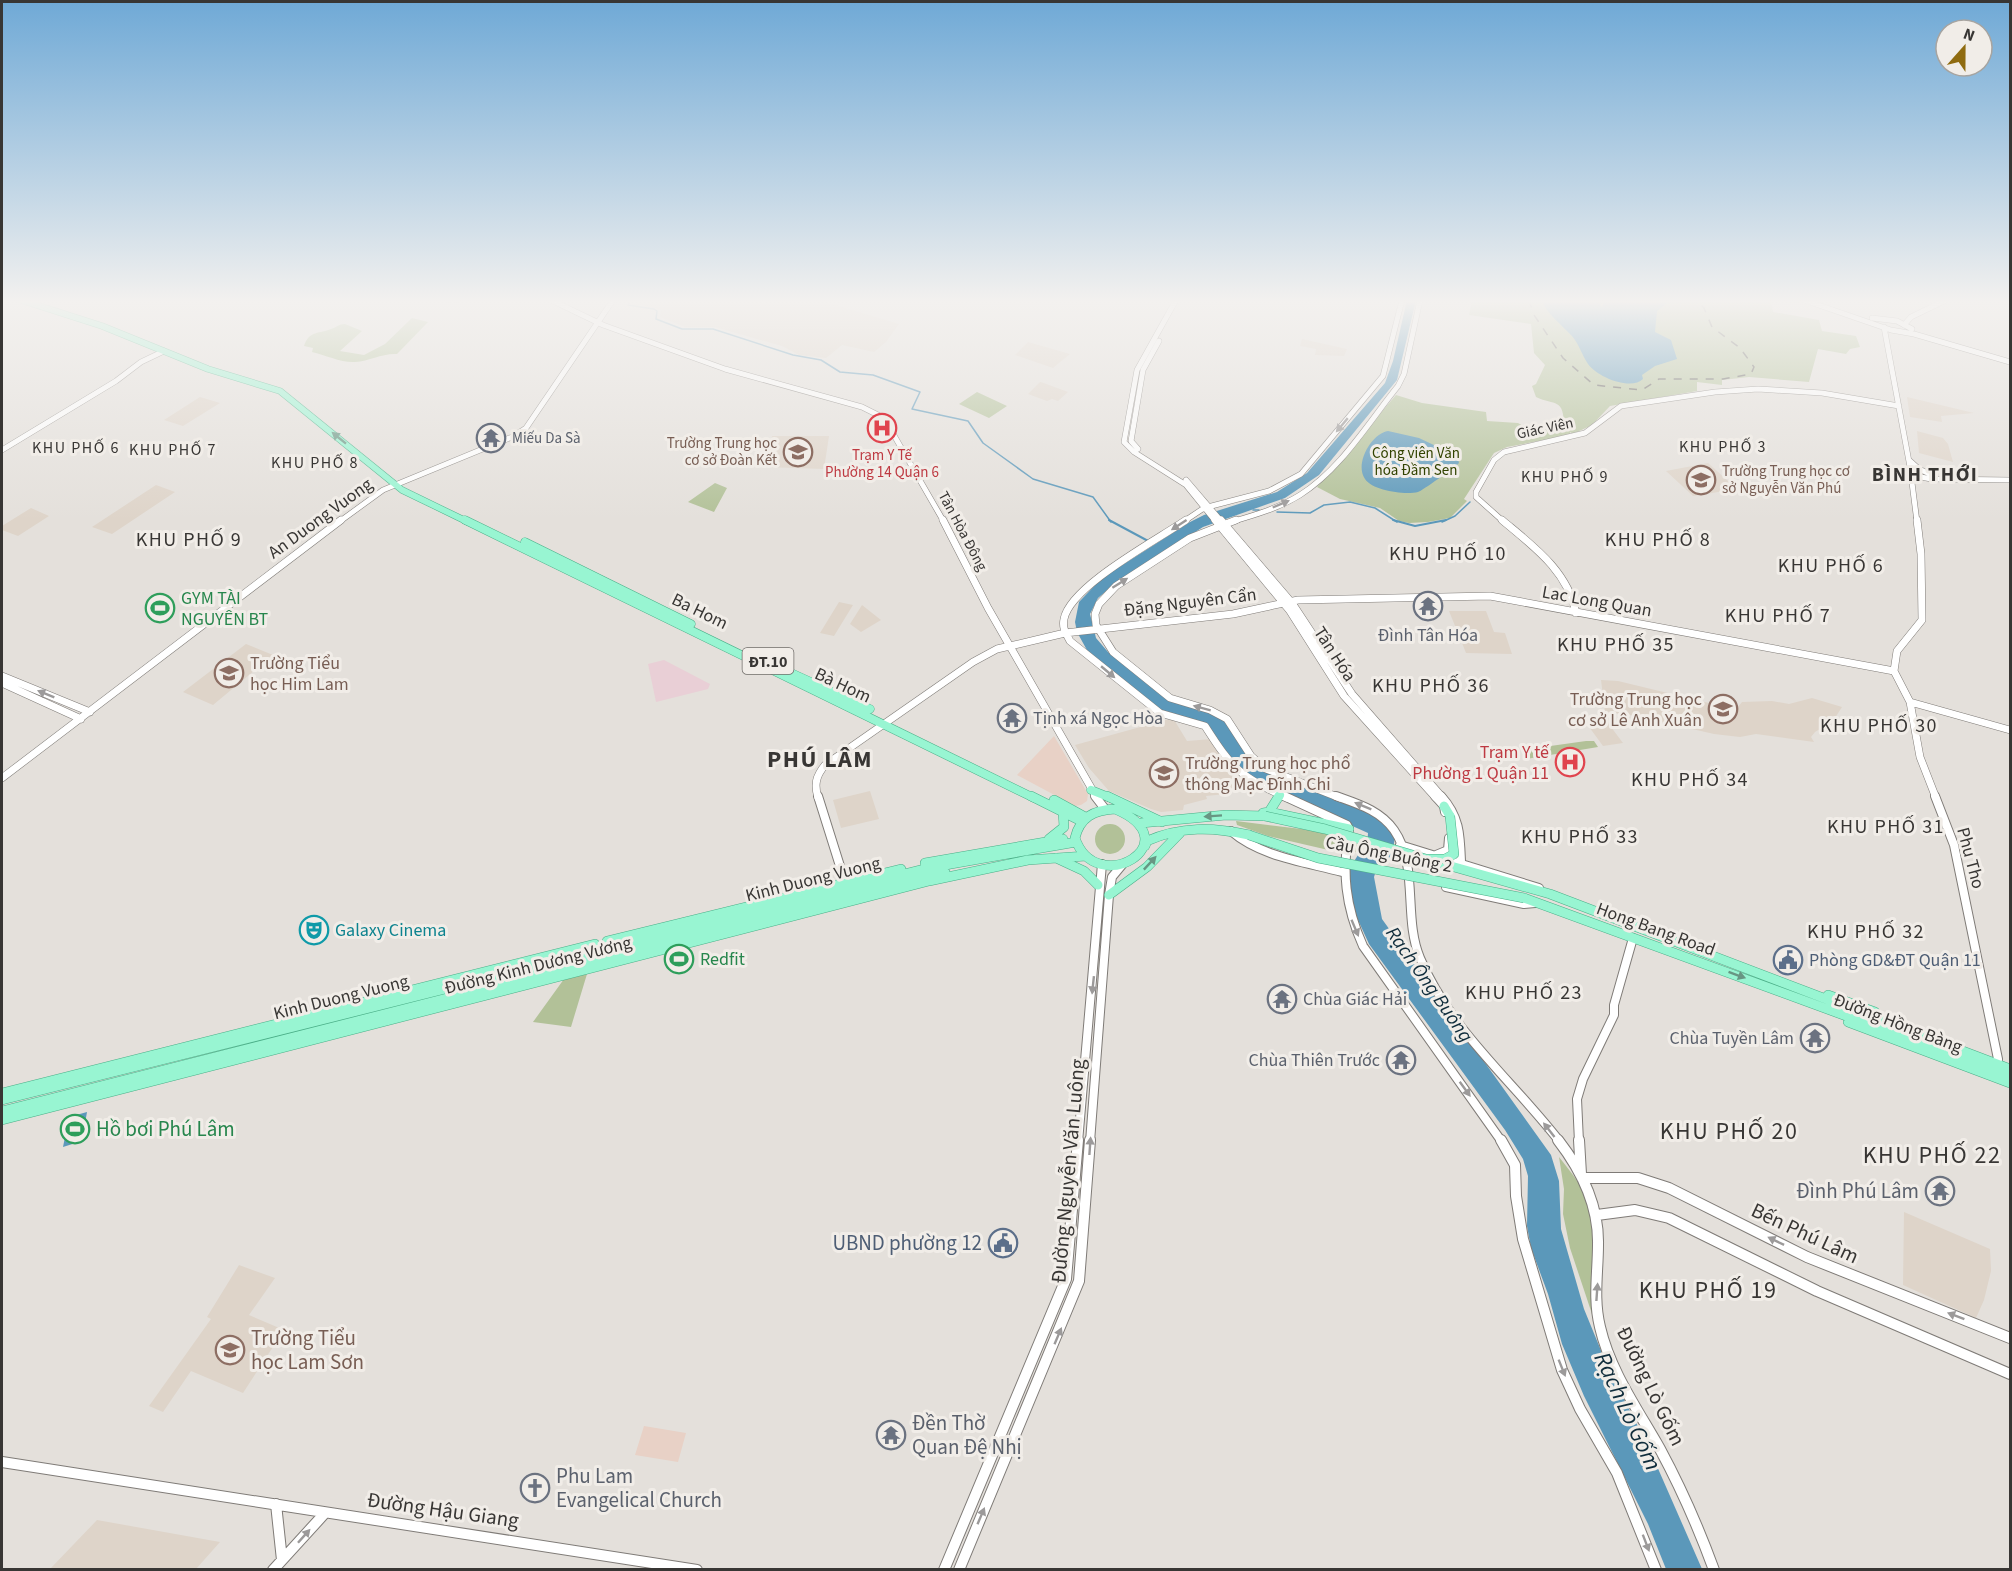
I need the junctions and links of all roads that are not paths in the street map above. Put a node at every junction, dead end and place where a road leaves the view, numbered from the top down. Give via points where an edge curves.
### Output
1 (126, 373) edge
2 (222, 373) edge
3 (563, 373) edge
4 (740, 373) edge
5 (1137, 373) edge
6 (1142, 373) edge
7 (1384, 373) edge
8 (1404, 373) edge
9 (1893, 373) edge
10 (1899, 406) junction
11 (2, 450) edge
12 (1908, 459) junction
13 (1911, 476) junction
14 (2010, 476) edge
15 (1943, 478) junction
16 (1982, 478) junction
17 (2010, 480) edge
18 (397, 484) junction
19 (1208, 509) junction
20 (1221, 524) junction
21 (1288, 604) junction
22 (1576, 613) junction
23 (1098, 630) junction
24 (1002, 631) junction
25 (1065, 633) junction
26 (1011, 646) junction
27 (997, 649) junction
28 (1894, 671) junction
29 (2, 676) edge
30 (2, 683) edge
31 (1910, 702) junction
32 (88, 711) junction
33 (79, 718) junction
34 (888, 721) junction
35 (2010, 730) edge
36 (2, 778) edge
37 (1091, 790) junction
38 (1280, 795) junction
39 (1444, 806) junction
40 (1105, 809) junction
41 (1063, 812) junction
42 (1267, 814) junction
43 (1083, 819) junction
44 (1162, 822) junction
45 (1140, 823) junction
46 (1188, 829) junction
47 (1349, 829) junction
48 (1231, 831) junction
49 (1048, 840) junction
50 (1400, 846) junction
51 (1080, 847) junction
52 (1145, 847) junction
53 (1431, 856) junction
54 (1052, 857) junction
55 (1464, 863) junction
56 (1102, 864) junction
57 (1122, 865) junction
58 (1342, 872) junction
59 (1410, 880) junction
60 (1098, 885) junction
61 (849, 891) junction
62 (1109, 894) junction
63 (1550, 894) junction
64 (1524, 898) joint
65 (1538, 903) junction
66 (1633, 938) junction
67 (475, 977) junction
68 (1777, 985) junction
69 (1815, 1000) junction
70 (1998, 1059) junction
71 (2010, 1063) edge
72 (2010, 1069) edge
73 (2010, 1076) edge
74 (2010, 1083) edge
75 (2, 1093) edge
76 (2, 1100) edge
77 (2, 1111) edge
78 (2, 1120) edge
79 (1582, 1178) junction
80 (1597, 1215) junction
81 (2010, 1338) edge
82 (2010, 1374) edge
83 (2, 1463) edge
84 (276, 1504) junction
85 (325, 1513) junction
86 (282, 1560) junction
87 (273, 1569) edge
88 (697, 1569) edge
89 (944, 1569) edge
90 (959, 1569) edge
91 (1656, 1569) edge
92 (1714, 1569) edge

1 - 11 main road
18 -> 2 main road, ĐT.10 via 280,391
3 - 18 main road, An Duong Vuong via 526,428
4 - 24 main road, Tân Hòa Đông via 862,406 882,416
5 - 19 main road via 1123,439 1134,452 1186,485
6 - 19 main road via 1130,438 1142,452 1188,481
7 -> 19 main road via 1301,474 1269,491
20 -> 8 main road via 1289,501 1317,483 1398,386
9 - 10 main road
10 - 12 main road
10 - 22 main road, Giác Viên via 1791,390 1715,392 1621,406 1609,412 1597,428 1579,436 1499,454 1476,497 1552,567 1572,593
12 - 13 main road
12 - 15 main road via 1920,470
13 - 15 main road
13 - 28 main road via 1921,554 1922,620 1897,651
14 - 16 main road
15 - 16 main road
16 - 17 main road
18 - 32 main road, An Duong Vuong via 345,516
18 - 34 main road, Ba Hom / ĐT.10
19 - 20 main road, Tân Hóa
19 -> 25 main road via 1082,590 1064,617
20 - 21 main road, Tân Hóa
23 -> 20 main road via 1096,610 1108,591 1196,535
21 - 22 main road, Lac Long Quan via 1298,600 1490,596
21 - 23 main road, Đặng Nguyên Cẩn
21 - 39 main road, Tân Hóa via 1344,696
21 - 55 main road, Tân Hóa via 1352,694 1456,814
22 - 28 main road, Lac Long Quan
23 - 25 main road, Đặng Nguyên Cẩn
50 -> 23 main road via 1394,826 1380,814 1258,763 1227,719 1166,696 1113,652
24 - 26 main road, Tân Hòa Đông
24 - 27 main road
25 - 26 main road
25 -> 38 main road via 1075,646 1154,709 1205,726 1239,773
26 - 27 main road
26 - 37 main road, Tân Hòa Đông
27 - 34 main road
28 - 31 main road, Phu Tho
32 -> 29 main road
30 - 33 main road
31 - 35 main road
31 - 70 main road, Phu Tho via 1920,757 1956,853
32 - 33 main road, An Duong Vuong
33 - 36 main road, An Duong Vuong
34 - 41 main road, Bà Hom / ĐT.10
34 - 43 main road, Ba Hom / ĐT.10
34 - 61 main road via 825,765 814,788
37 - 40 main road, Tân Hòa Đông
37 - 44 main road
38 - 42 main road
38 - 47 main road via 1342,822
39 - 53 main road via 1450,844 1445,853
39 - 53 main road, bridge via 1450,816 1454,854 1441,860
40 - 43 main road
40 - 45 main road via 1125,812
41 - 43 main road, Bà Hom / ĐT.10
41 - 49 main road via 1064,827
42 -> 44 main road
42 - 47 main road
42 - 53 main road, Hong Bang Road, bridge
43 - 51 main road
44 - 45 main road
45 - 52 main road via 1146,833
46 - 48 main road
46 - 52 main road via 1152,838
62 -> 46 main road via 1148,866 1168,841
47 - 58 main road
48 - 58 main road via 1238,839 1264,849
48 - 64 main road, Cầu Ông Buông 2, bridge via 1318,858
49 - 51 main road, Kinh Duong Vuong
49 - 61 main road, Kinh Duong Vuong via 955,856
50 - 53 main road
50 - 59 main road
51 - 54 main road, Đường Kinh Dương Vương
51 - 56 main road
51 - 61 main road, Kinh Duong Vuong via 928,868
52 - 57 main road via 1132,861
53 - 55 main road
53 - 63 main road, Hong Bang Road, bridge
54 - 60 main road via 1077,866
54 - 61 main road, Đường Kinh Dương Vương via 929,881
55 - 63 main road via 1529,883
56 - 57 main road
56 - 60 main road, Đường Nguyễn Văn Luông
57 - 62 main road, Đường Nguyễn Văn Luông via 1112,877
58 -> 91 main road via 1348,912 1363,946 1512,1159 1523,1239 1562,1370 1617,1473
59 - 65 main road via 1524,904
79 -> 59 main road via 1546,1125 1435,992 1413,941
60 -> 89 main road, Đường Nguyễn Văn Luông via 1098,939 1066,1279
61 - 67 main road, Kinh Duong Vuong via 728,914
61 - 77 main road, Đường Kinh Dương Vương
61 - 78 main road, Đường Kinh Dương Vương
90 -> 62 main road, Đường Nguyễn Văn Luông via 1079,1281
63 - 68 main road, Hong Bang Road
64 - 65 main road, Hong Bang Road
65 - 66 main road, Hong Bang Road
66 -> 68 main road, Hong Bang Road
66 - 79 main road via 1614,1015 1577,1099
67 - 75 main road, Đường Kinh Dương Vương
67 - 76 main road, Kinh Duong Vuong
68 - 69 main road
68 - 70 main road, Đường Hồng Bàng via 1788,980
68 - 74 main road, Đường Hồng Bàng via 1786,998
69 - 72 main road
69 - 73 main road
70 - 71 main road, Đường Hồng Bàng
79 - 80 main road, Đường Lò Gốm
81 -> 79 main road, Bến Phú Lâm via 1807,1257 1670,1188 1638,1178
80 - 82 main road via 1635,1210 1669,1218 1817,1291
92 -> 80 main road, Đường Lò Gốm via 1669,1466 1611,1357 1600,1328 1596,1309 1600,1246
83 - 84 main road, Đường Hậu Giang
84 - 85 main road, Đường Hậu Giang
84 - 86 main road
86 -> 85 main road
85 - 88 main road, Đường Hậu Giang
86 - 87 main road

